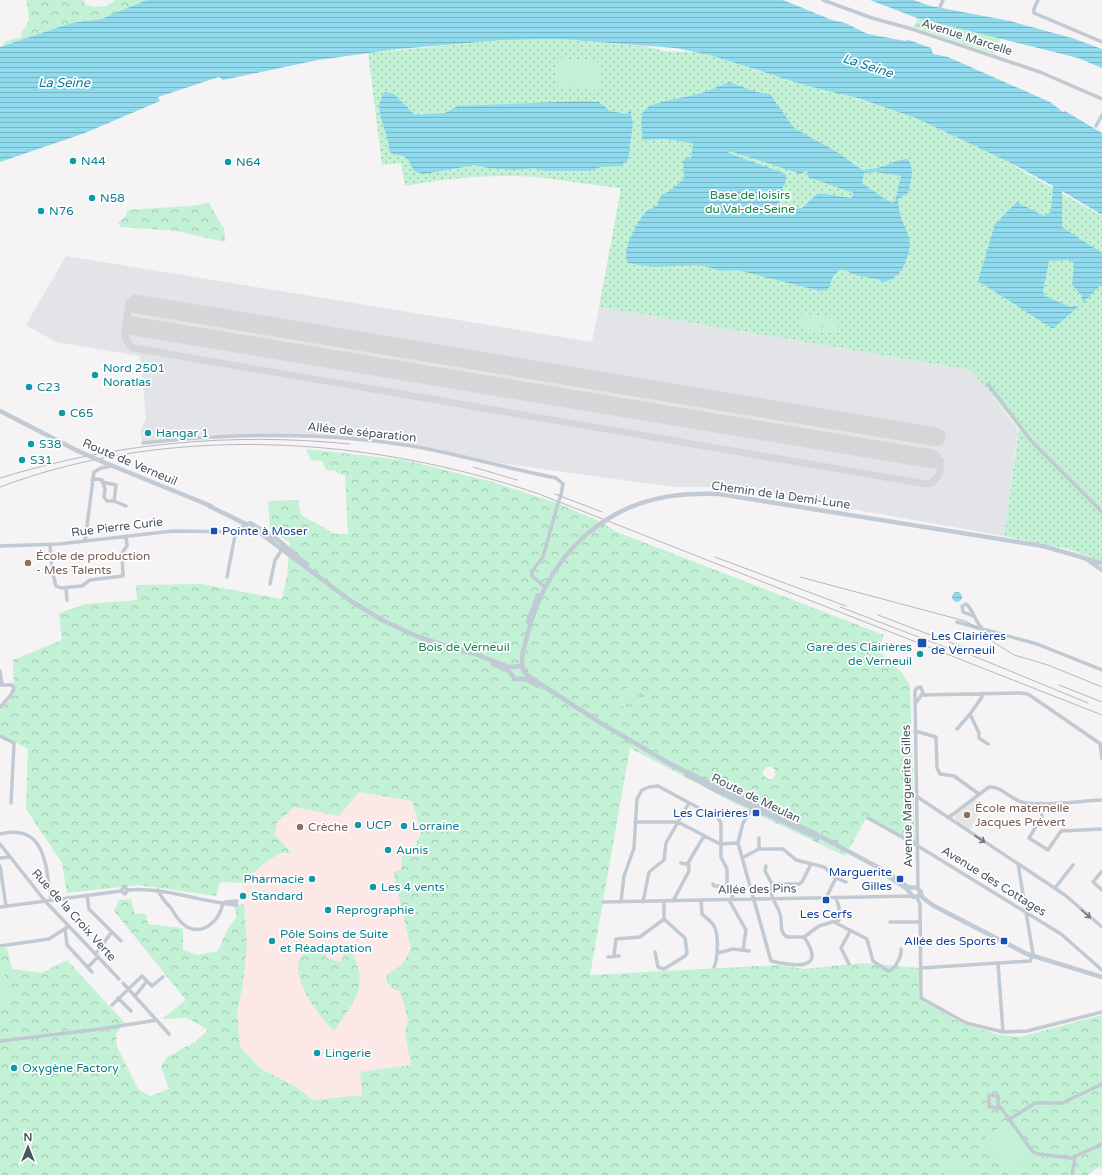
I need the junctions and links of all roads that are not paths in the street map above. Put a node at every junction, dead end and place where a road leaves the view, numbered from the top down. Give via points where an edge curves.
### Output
1 (823, 0) edge
2 (943, 0) edge
3 (1038, 0) edge
4 (940, 7) dead end
5 (1102, 42) edge
6 (1102, 99) edge
7 (1102, 116) edge
8 (1096, 126) dead end
9 (988, 384) dead end
10 (0, 410) edge
11 (143, 443) dead end
12 (112, 466) junction
13 (92, 480) junction
14 (102, 482) junction
15 (114, 501) junction
16 (126, 506) dead end
17 (209, 506) junction
18 (1102, 512) edge
19 (239, 520) junction
20 (250, 525) junction
21 (237, 530) junction
22 (126, 536) junction
23 (84, 541) junction
24 (281, 542) junction
25 (50, 545) junction
26 (0, 546) edge
27 (282, 549) junction
28 (1083, 557) junction
29 (1102, 563) edge
30 (310, 570) junction
31 (1102, 570) edge
32 (227, 577) dead end
33 (270, 584) dead end
34 (544, 586) junction
35 (66, 588) junction
36 (67, 600) dead end
37 (973, 616) dead end
38 (957, 622) dead end
39 (982, 629) junction
40 (450, 647) junction
41 (514, 666) junction
42 (524, 669) junction
43 (1102, 670) edge
44 (0, 671) edge
45 (511, 675) junction
46 (520, 679) junction
47 (1, 685) edge
48 (923, 689) junction
49 (915, 692) junction
50 (982, 693) junction
51 (936, 694) junction
52 (921, 695) junction
53 (915, 704) junction
54 (0, 707) edge
55 (577, 709) junction
56 (970, 714) junction
57 (957, 729) dead end
58 (915, 732) junction
59 (0, 736) edge
60 (0, 740) edge
61 (988, 744) dead end
62 (1101, 744) edge
63 (1102, 759) edge
64 (978, 794) junction
65 (916, 796) junction
66 (1102, 800) edge
67 (11, 803) dead end
68 (1041, 803) junction
69 (688, 804) junction
70 (752, 806) junction
71 (868, 818) dead end
72 (948, 818) junction
73 (635, 822) junction
74 (678, 822) junction
75 (1102, 829) edge
76 (0, 834) edge
77 (704, 836) junction
78 (760, 838) dead end
79 (0, 844) edge
80 (720, 844) junction
81 (738, 844) junction
82 (918, 846) junction
83 (760, 849) junction
84 (9, 856) junction
85 (0, 858) edge
86 (742, 858) junction
87 (866, 860) junction
88 (681, 863) dead end
89 (812, 864) junction
90 (1018, 864) junction
91 (688, 865) junction
92 (1073, 865) dead end
93 (0, 866) edge
94 (766, 866) dead end
95 (1102, 871) edge
96 (836, 878) junction
97 (846, 882) dead end
98 (713, 884) dead end
99 (772, 884) junction
100 (727, 886) junction
101 (1055, 888) junction
102 (917, 889) junction
103 (158, 890) junction
104 (1102, 890) edge
105 (911, 895) junction
106 (87, 896) junction
107 (917, 897) junction
108 (826, 898) junction
109 (836, 898) junction
110 (772, 899) junction
111 (51, 900) junction
112 (701, 900) junction
113 (729, 900) junction
114 (734, 900) junction
115 (754, 900) junction
116 (926, 900) junction
117 (44, 901) junction
118 (664, 901) junction
119 (674, 901) junction
120 (603, 902) dead end
121 (621, 902) junction
122 (643, 902) junction
123 (223, 903) junction
124 (237, 903) dead end
125 (920, 904) junction
126 (6, 906) junction
127 (0, 907) edge
128 (1026, 912) junction
129 (664, 918) junction
130 (836, 922) junction
131 (890, 922) dead end
132 (920, 922) junction
133 (69, 926) junction
134 (1102, 927) edge
135 (65, 929) junction
136 (850, 931) junction
137 (112, 932) junction
138 (804, 936) junction
139 (121, 941) dead end
140 (0, 946) edge
141 (901, 949) dead end
142 (743, 950) junction
143 (749, 951) dead end
144 (655, 952) dead end
145 (718, 953) junction
146 (97, 955) junction
147 (614, 956) junction
148 (619, 956) dead end
149 (608, 957) dead end
150 (1032, 957) junction
151 (848, 964) dead end
152 (998, 964) junction
153 (88, 967) junction
154 (714, 967) dead end
155 (921, 968) junction
156 (1102, 970) edge
157 (92, 972) dead end
158 (163, 977) dead end
159 (1102, 978) edge
160 (119, 979) dead end
161 (148, 981) junction
162 (123, 983) dead end
163 (128, 989) junction
164 (135, 996) junction
165 (118, 998) junction
166 (112, 1005) dead end
167 (131, 1011) dead end
168 (1102, 1012) edge
169 (157, 1020) junction
170 (1003, 1032) junction
171 (169, 1034) dead end
172 (0, 1041) edge
173 (1102, 1084) edge
174 (1001, 1108) junction
175 (1010, 1119) junction
176 (1102, 1144) edge
177 (1075, 1157) junction
178 (1072, 1175) edge

1 - 6 street, Avenue Marcelle via 1040,72
2 - 4 street
3 - 5 street via 1034,13
7 - 8 street
9 - 18 street via 1032,442
10 - 12 main road, Route de Verneuil, bridge
11 - 34 street, Allée de séparation, bridge via 251,435 289,435 385,443 429,449 556,478 563,484 561,494 543,557 532,571 532,576
12 - 13 street via 96,470
12 - 17 main road, Route de Verneuil
13 - 14 street via 97,478
13 - 23 street
14 - 15 street via 105,489 104,497 107,501
14 - 15 street via 116,485
15 - 16 street
17 - 19 main road, Route de Verneuil
17 - 20 main road, Route de Verneuil
19 - 20 main road, Route de Verneuil
19 - 21 street
20 - 21 street, Rue Pierre Curie
20 - 24 main road, Route de Verneuil
20 - 27 main road, Route de Verneuil
21 - 22 street, Rue Pierre Curie via 178,530
21 - 32 street
22 - 23 street, Rue Pierre Curie
22 - 35 street via 127,546 122,554 123,576 90,580 82,586
23 - 25 street, Rue Pierre Curie
24 - 27 street
24 - 30 main road, Route de Verneuil via 305,562
25 - 26 street, Rue Pierre Curie
25 - 35 street via 55,585
27 - 30 main road, Route de Verneuil
27 - 33 street via 275,560
28 - 29 main road, Chemin de la Demi-Lune
28 - 31 main road, Chemin de la Demi-Lune
28 - 34 main road, Chemin de la Demi-Lune, bridge via 1043,546 719,494 672,495 635,505 600,524 570,548
30 - 40 main road, Route de Verneuil via 351,601 382,620 416,636
34 - 41 main road via 530,616
34 - 42 main road via 529,628 522,660
35 - 36 street
37 - 39 street
38 - 39 street
39 - 43 street via 1037,644
40 - 41 main road, Route de Verneuil
40 - 45 main road, Route de Verneuil via 502,668
41 - 42 main road
41 - 45 main road
42 - 46 main road via 524,676
42 - 55 main road, Route de Meulan via 535,681
44 - 47 street
45 - 46 main road
46 - 55 main road, Route de Meulan via 528,680
47 - 54 street via 12,685 14,688
48 - 49 street via 918,687
48 - 51 street
48 - 52 street, Avenue Marguerite Gilles
49 - 52 street
49 - 53 street, Avenue Marguerite Gilles
50 - 51 street
50 - 56 street
50 - 62 street via 1019,693 1034,697
51 - 52 street
52 - 53 street, Avenue Marguerite Gilles
53 - 58 street, Avenue Marguerite Gilles
55 - 70 main road, Route de Meulan via 709,787
56 - 57 street
56 - 61 street via 979,738
58 - 64 street via 936,737 937,768 940,774 954,776
58 - 65 street, Avenue Marguerite Gilles
59 - 60 street
59 - 67 street via 14,743
62 - 63 street
64 - 68 street via 993,787 1020,802
64 - 72 street
65 - 72 street
65 - 82 street, Avenue Marguerite Gilles
66 - 68 street
68 - 75 street via 1042,816 1029,838 1048,850 1061,832
69 - 73 street via 658,786 649,787 642,790 638,796
69 - 74 street
69 - 80 street via 719,817
70 - 81 street via 740,830
70 - 87 main road, Route de Meulan
71 - 82 street, Avenue des Cottages
72 -> 90 street
73 - 74 street
73 - 121 street via 634,848 624,876
74 - 77 street
74 - 122 street via 665,846 664,860 652,868 648,876
76 - 111 street via 23,832 43,853
77 - 80 street
77 - 91 street
78 - 83 street
79 - 84 street, Rue de la Croix Verte
80 - 81 street
80 - 100 street via 721,856 727,869
81 - 86 street
82 - 102 street, Avenue Marguerite Gilles
82 - 128 street, Avenue des Cottages
83 - 86 street
83 - 89 street via 783,849 796,860
84 - 85 street
84 - 117 street, Rue de la Croix Verte
86 - 115 street
87 - 102 main road, Route de Meulan via 908,887
87 - 105 main road, Route de Meulan via 905,887
88 - 91 street
89 - 96 street via 824,867
89 - 99 street via 799,884
90 - 101 street
90 - 128 street
91 - 119 street via 689,871
92 - 101 street
93 - 126 street
94 - 99 street via 765,870
95 - 104 street via 1093,882
96 - 97 street
96 - 108 street
98 - 100 street
99 - 110 street
100 - 114 street
101 -> 134 street
102 - 105 main road
102 - 107 main road
102 - 116 main road
103 - 106 street via 128,890 125,894 121,891
103 - 123 street
103 - 123 street via 182,923 193,928 206,927 214,922 221,912
105 - 107 main road, Route de Meulan
105 - 109 street, Allée des Pins
106 - 111 street
106 - 137 street via 89,908
107 - 116 main road
107 - 125 street
108 - 109 street, Allée des Pins
108 - 110 street, Allée des Pins
109 - 130 street via 839,920
110 - 115 street, Allée des Pins
110 - 138 street via 781,915 781,930 784,936
111 - 117 street
112 - 113 street, Allée des Pins
112 - 119 street, Allée des Pins
112 - 145 street via 702,914 716,930
113 - 114 street, Allée des Pins
113 - 142 street via 746,930
114 - 115 street, Allée des Pins
115 - 138 street via 771,961 798,966 810,960 813,951
116 - 125 street
116 - 150 main road
117 - 126 street
117 - 133 street, Rue de la Croix Verte
118 - 119 street, Allée des Pins
118 - 122 street, Allée des Pins
118 - 129 street
120 - 121 street, Allée des Pins
121 - 122 street, Allée des Pins
123 - 124 street
125 - 132 street
126 - 127 street
128 - 150 street
128 - 156 street, Avenue des Cottages via 1061,934
129 - 144 street via 686,938 687,953 664,969 658,967
129 - 147 street via 640,937 616,939
130 - 136 street
130 - 138 street via 823,924
131 - 132 street
132 - 155 street
133 - 135 street
133 - 146 street, Rue de la Croix Verte
135 - 140 street via 48,939
135 - 153 street via 67,945
136 - 141 street via 867,939 873,961 888,970 893,968 902,953
136 - 151 street via 842,948
137 - 139 street
137 - 146 street
142 - 143 street
142 - 145 street via 733,949
145 - 154 street
146 - 153 street
146 - 160 street, Rue de la Croix Verte
147 - 148 street
147 - 149 street
150 - 152 street via 1030,962
150 - 159 main road
152 - 155 street
152 - 170 street
153 - 157 street
155 - 170 street via 921,998 966,1023
158 - 161 street via 152,986
161 - 163 street via 142,976
161 - 164 street
162 - 163 street
163 - 164 street
163 - 165 street
164 - 169 street
165 - 166 street
165 - 167 street
168 - 170 street via 1026,1031
169 - 171 street
169 - 172 street
173 - 175 street via 1062,1103 1035,1103
174 - 174 street via 988,1107 989,1095 998,1096 998,1105
174 - 175 street
175 - 177 street via 1033,1152 1067,1159
176 - 177 street
177 - 178 street

